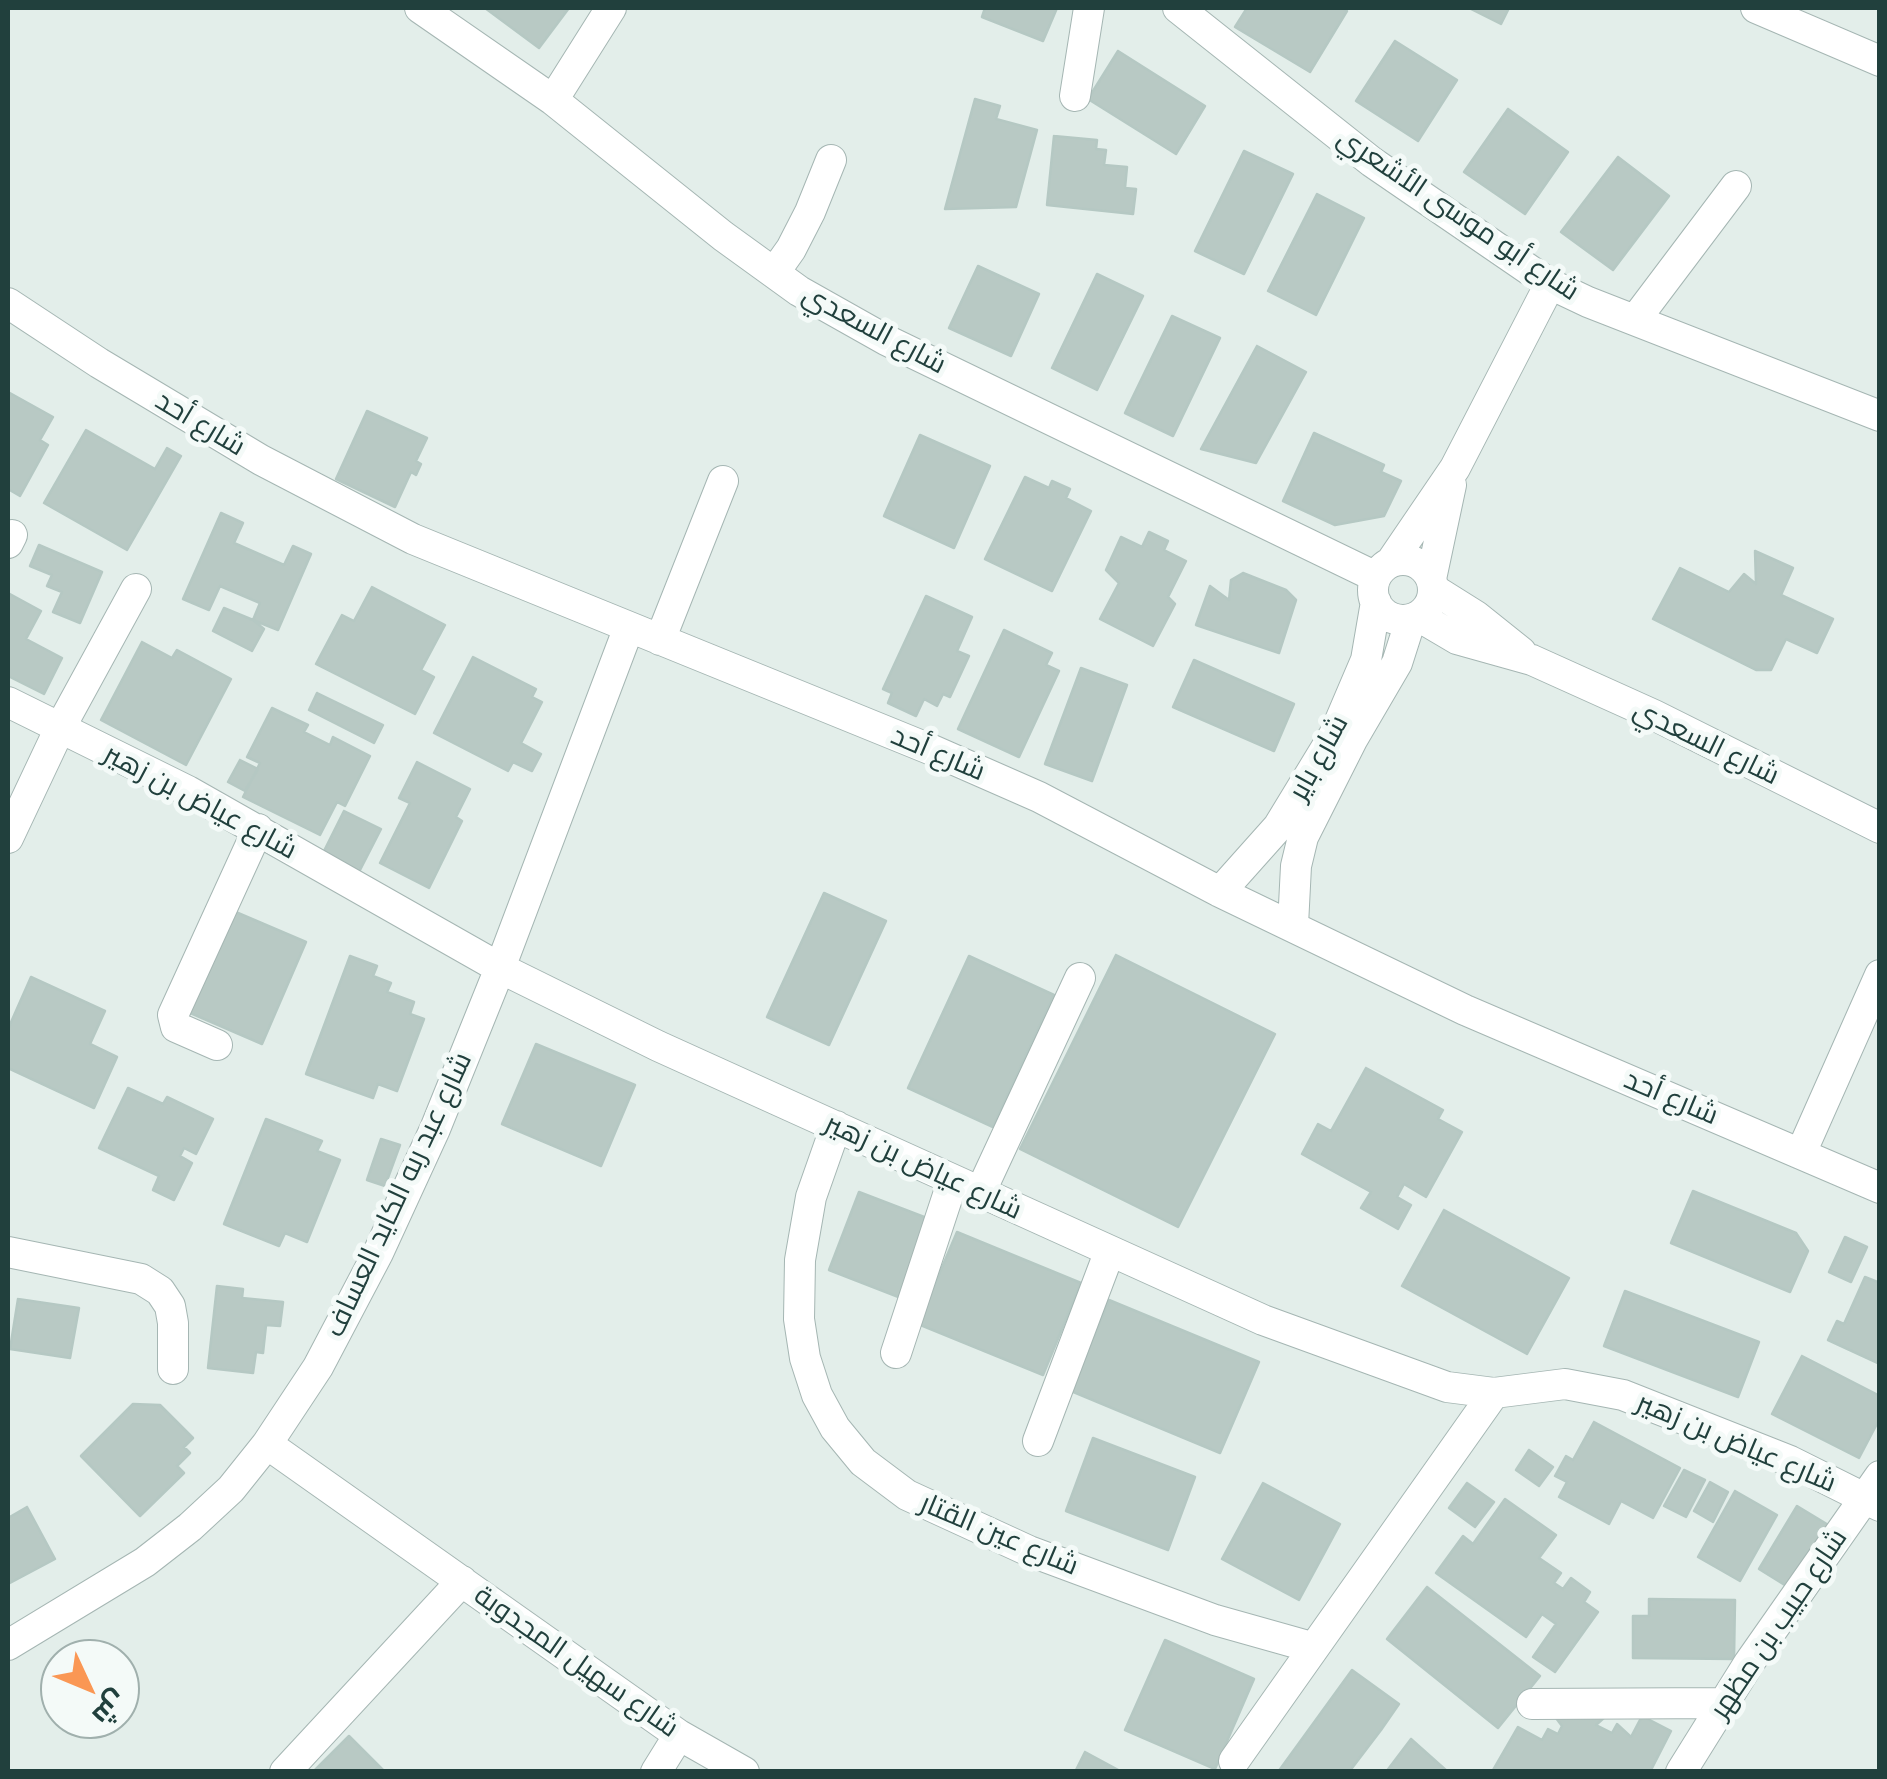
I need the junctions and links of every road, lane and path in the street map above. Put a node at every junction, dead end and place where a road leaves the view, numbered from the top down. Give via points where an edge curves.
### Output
1 (420, 8) edge
2 (611, 8) edge
3 (1089, 8) edge
4 (1178, 8) edge
5 (1756, 8) edge
6 (1817, 19) edge
7 (1880, 61) edge
8 (1074, 96) dead end
9 (553, 100) junction
10 (831, 160) dead end
11 (1736, 186) dead end
12 (774, 273) junction
13 (1550, 284) junction
14 (8, 303) edge
15 (1635, 320) junction
16 (1880, 416) edge
17 (1455, 468) junction
18 (723, 481) dead end
19 (1381, 581) junction
20 (136, 589) dead end
21 (1423, 601) junction
22 (629, 627) junction
23 (660, 640) junction
24 (8, 702) edge
25 (60, 728) junction
26 (1880, 828) edge
27 (258, 830) junction
28 (8, 838) edge
29 (1220, 892) junction
30 (1293, 925) junction
31 (500, 968) junction
32 (1880, 975) edge
33 (1080, 978) dead end
34 (218, 1045) dead end
35 (836, 1126) junction
36 (1802, 1153) junction
37 (967, 1186) junction
38 (1880, 1188) edge
39 (8, 1252) edge
40 (1109, 1252) junction
41 (896, 1354) dead end
42 (172, 1369) dead end
43 (1494, 1392) junction
44 (1038, 1441) dead end
45 (267, 1444) junction
46 (1875, 1494) edge
47 (462, 1581) junction
48 (8, 1645) edge
49 (1312, 1647) junction
50 (1723, 1703) junction
51 (1532, 1704) dead end
52 (679, 1735) junction
53 (1234, 1761) dead end
54 (1688, 1769) edge
55 (285, 1772) edge
56 (656, 1772) edge
57 (744, 1772) edge

1 - 9 street, شارع السعدي
2 - 9 street
3 - 8 street
4 - 13 street, شارع أبو موسى الأشعري via 1372,162
5 - 6 street
6 - 7 street
9 - 12 street, شارع السعدي
10 - 12 street
11 - 15 street
12 - 19 street, شارع السعدي via 886,340
13 - 15 street, شارع أبو موسى الأشعري
13 - 17 street, شارع باير
14 - 22 street, شارع أحد via 330,498
15 - 16 street, شارع أبو موسى الأشعري
17 - 19 street, شارع باير
17 - 21 street, شارع باير
18 - 23 street
19 - 21 street via 1386,615
19 - 21 street via 1403,560 1415,562 1425,568
19 - 29 street, شارع باير via 1366,660 1334,735 1278,827
20 - 25 street
21 - 26 street, شارع السعدي via 1476,616 1532,660
21 - 30 street, شارع باير via 1303,837
22 - 23 street, شارع أحد
22 - 31 street, شارع عبد ربه الكايد العساف
23 - 29 street, شارع أحد via 1038,797
24 - 25 street, شارع عياض بن زهير
25 - 27 street, شارع عياض بن زهير
25 - 28 street
27 - 31 street, شارع عياض بن زهير
27 - 34 street via 173,1015 176,1026
29 - 30 street, شارع أحد
30 - 36 street, شارع أحد via 1465,1010
31 - 35 street, شارع عياض بن زهير
31 - 45 street, شارع عبد ربه الكايد العساف via 378,1254 318,1367
32 - 36 street
33 - 37 street
35 - 37 street, شارع عياض بن زهير
35 - 49 street, شارع عين القتار via 811,1197 799,1319 817,1395 863,1462 907,1495 999,1539 1215,1620
36 - 38 street, شارع أحد
37 - 40 street, شارع عياض بن زهير
37 - 41 street
39 - 42 street via 141,1279 160,1291 174,1323
40 - 43 street, شارع عياض بن زهير via 1426,1382
40 - 44 street
43 - 46 street, شارع عياض بن زهير via 1565,1384 1622,1395
43 - 49 street
45 - 47 street, شارع سهيل المجدوبة
45 - 48 street, شارع عبد ربه الكايد العساف via 231,1489 146,1562
46 - 50 street, شارع حبيب بن مظهر
47 - 52 street, شارع سهيل المجدوبة
47 - 55 street, شارع سهيل المجدوبة
49 - 53 street
50 - 51 street
50 - 54 street, شارع حبيب بن مظهر
52 - 56 street
52 - 57 street, شارع سهيل المجدوبة

